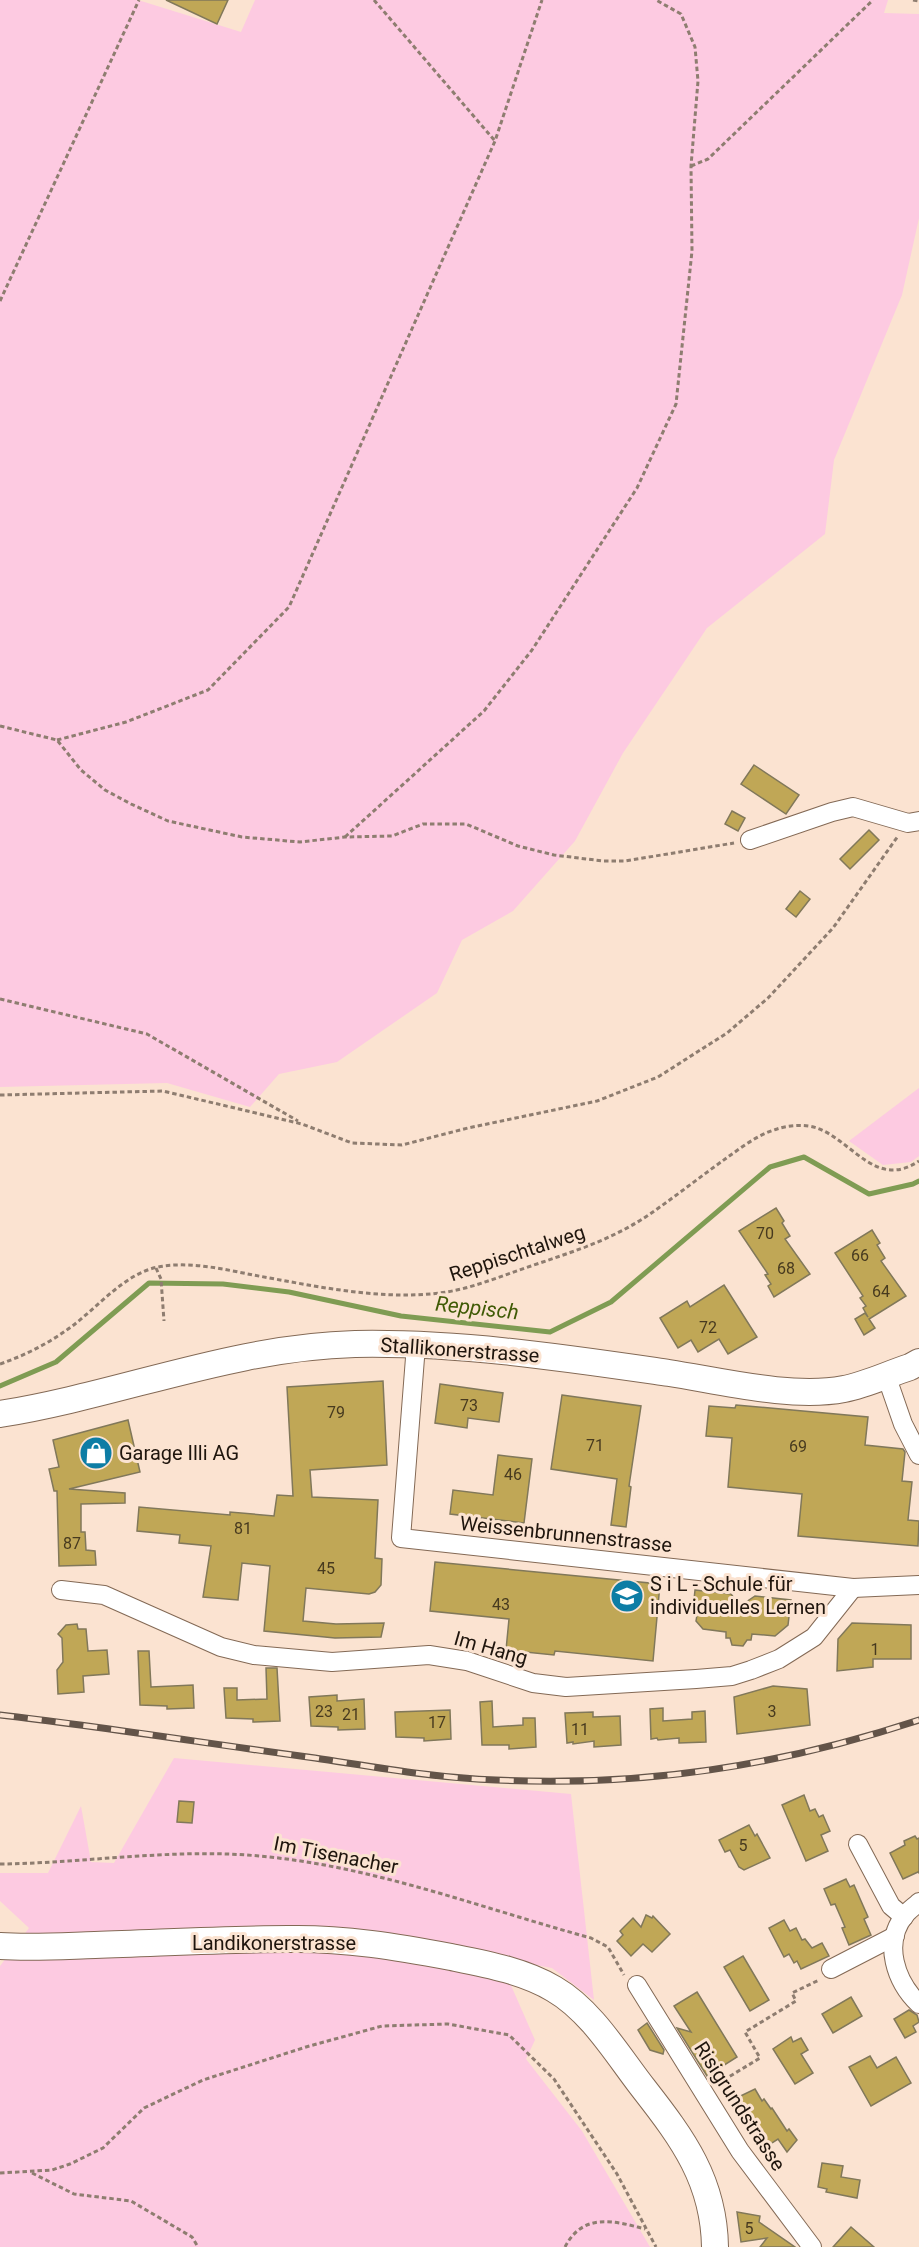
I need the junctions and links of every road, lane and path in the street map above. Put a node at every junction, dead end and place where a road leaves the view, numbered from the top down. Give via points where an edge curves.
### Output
1 (139, 0) edge
2 (374, 0) edge
3 (542, 0) edge
4 (656, 0) edge
5 (873, 0) edge
6 (913, 0) edge
7 (919, 1) edge
8 (495, 141) junction
9 (691, 166) junction
10 (0, 301) edge
11 (0, 726) edge
12 (57, 740) junction
13 (913, 822) edge
14 (345, 837) junction
15 (750, 840) joint
16 (0, 999) edge
17 (0, 1095) edge
18 (303, 1124) junction
19 (919, 1161) edge
20 (156, 1268) junction
21 (165, 1321) dead end
22 (416, 1345) junction
23 (919, 1362) edge
24 (0, 1364) edge
25 (886, 1375) junction
26 (0, 1414) edge
27 (919, 1455) edge
28 (919, 1585) edge
29 (853, 1588) junction
30 (61, 1590) dead end
31 (858, 1844) dead end
32 (0, 1864) edge
33 (919, 1902) edge
34 (904, 1917) junction
35 (896, 1936) junction
36 (0, 1946) edge
37 (830, 1972) joint
38 (637, 1985) joint
39 (919, 2004) edge
40 (703, 2093) junction
41 (0, 2173) edge
42 (31, 2173) junction
43 (645, 2229) junction
44 (198, 2247) edge
45 (565, 2247) edge
46 (656, 2247) edge
47 (715, 2247) edge
48 (812, 2247) edge

1 - 10 path
2 - 8 path
3 - 8 path
4 - 9 path via 681,14 695,47 698,81
5 - 9 path via 708,159
6 - 7 path
8 - 12 path via 289,607 208,690 126,722
9 - 14 path via 692,251 676,404 637,488 532,650 484,711
11 - 12 path
12 - 14 path via 81,770 105,790 168,820 242,837 300,842
13 - 15 street via 853,807
13 - 18 path via 833,928 768,998 727,1033 658,1077 597,1101 402,1145 352,1143
14 - 15 path via 392,836 423,824 466,824 518,846 603,861 625,861
16 - 18 path via 147,1034
17 - 18 path via 163,1091
19 - 20 path, Reppischtalweg via 903,1169 881,1169 817,1128 778,1128 738,1149 612,1236 467,1287 428,1295 383,1294 210,1267
20 - 21 path via 161,1279
20 - 24 path, Reppischtalweg via 137,1275 51,1341
22 - 25 street, Stallikonerstrasse via 536,1354 800,1393 845,1389
22 - 26 street, Stallikonerstrasse via 353,1344 299,1349 234,1360
22 - 29 street, Weissenbrunnenstrasse via 401,1538
23 - 25 street, Stallikonerstrasse
25 - 27 street
28 - 29 street, Weissenbrunnenstrasse
29 - 30 street, Im Hang via 814,1637 779,1659 751,1670 732,1676 566,1686 533,1683 467,1661 429,1655 332,1662 254,1655 221,1647 104,1595
31 - 34 street via 891,1906
32 - 38 path, Im Tisenacher via 183,1854 260,1856 334,1867 591,1938 608,1947 628,1981
33 - 34 street
34 - 35 street
35 - 37 street
35 - 39 street via 893,1962 903,1986
36 - 47 street, Landikonerstrasse via 291,1938 351,1941 466,1960 534,1979 556,1989 592,2022 674,2128 700,2176 710,2207
37 - 40 path via 792,1994 796,2001 745,2032 760,2058
38 - 40 street, Risigrundstrasse
40 - 48 street, Risigrundstrasse via 740,2151
41 - 42 path
42 - 43 path via 52,2170 104,2148 144,2108 203,2080 382,2026 447,2024 509,2035 554,2079 617,2174
42 - 44 path via 74,2194 131,2201 192,2237
43 - 45 path via 604,2220 580,2230
43 - 46 path

